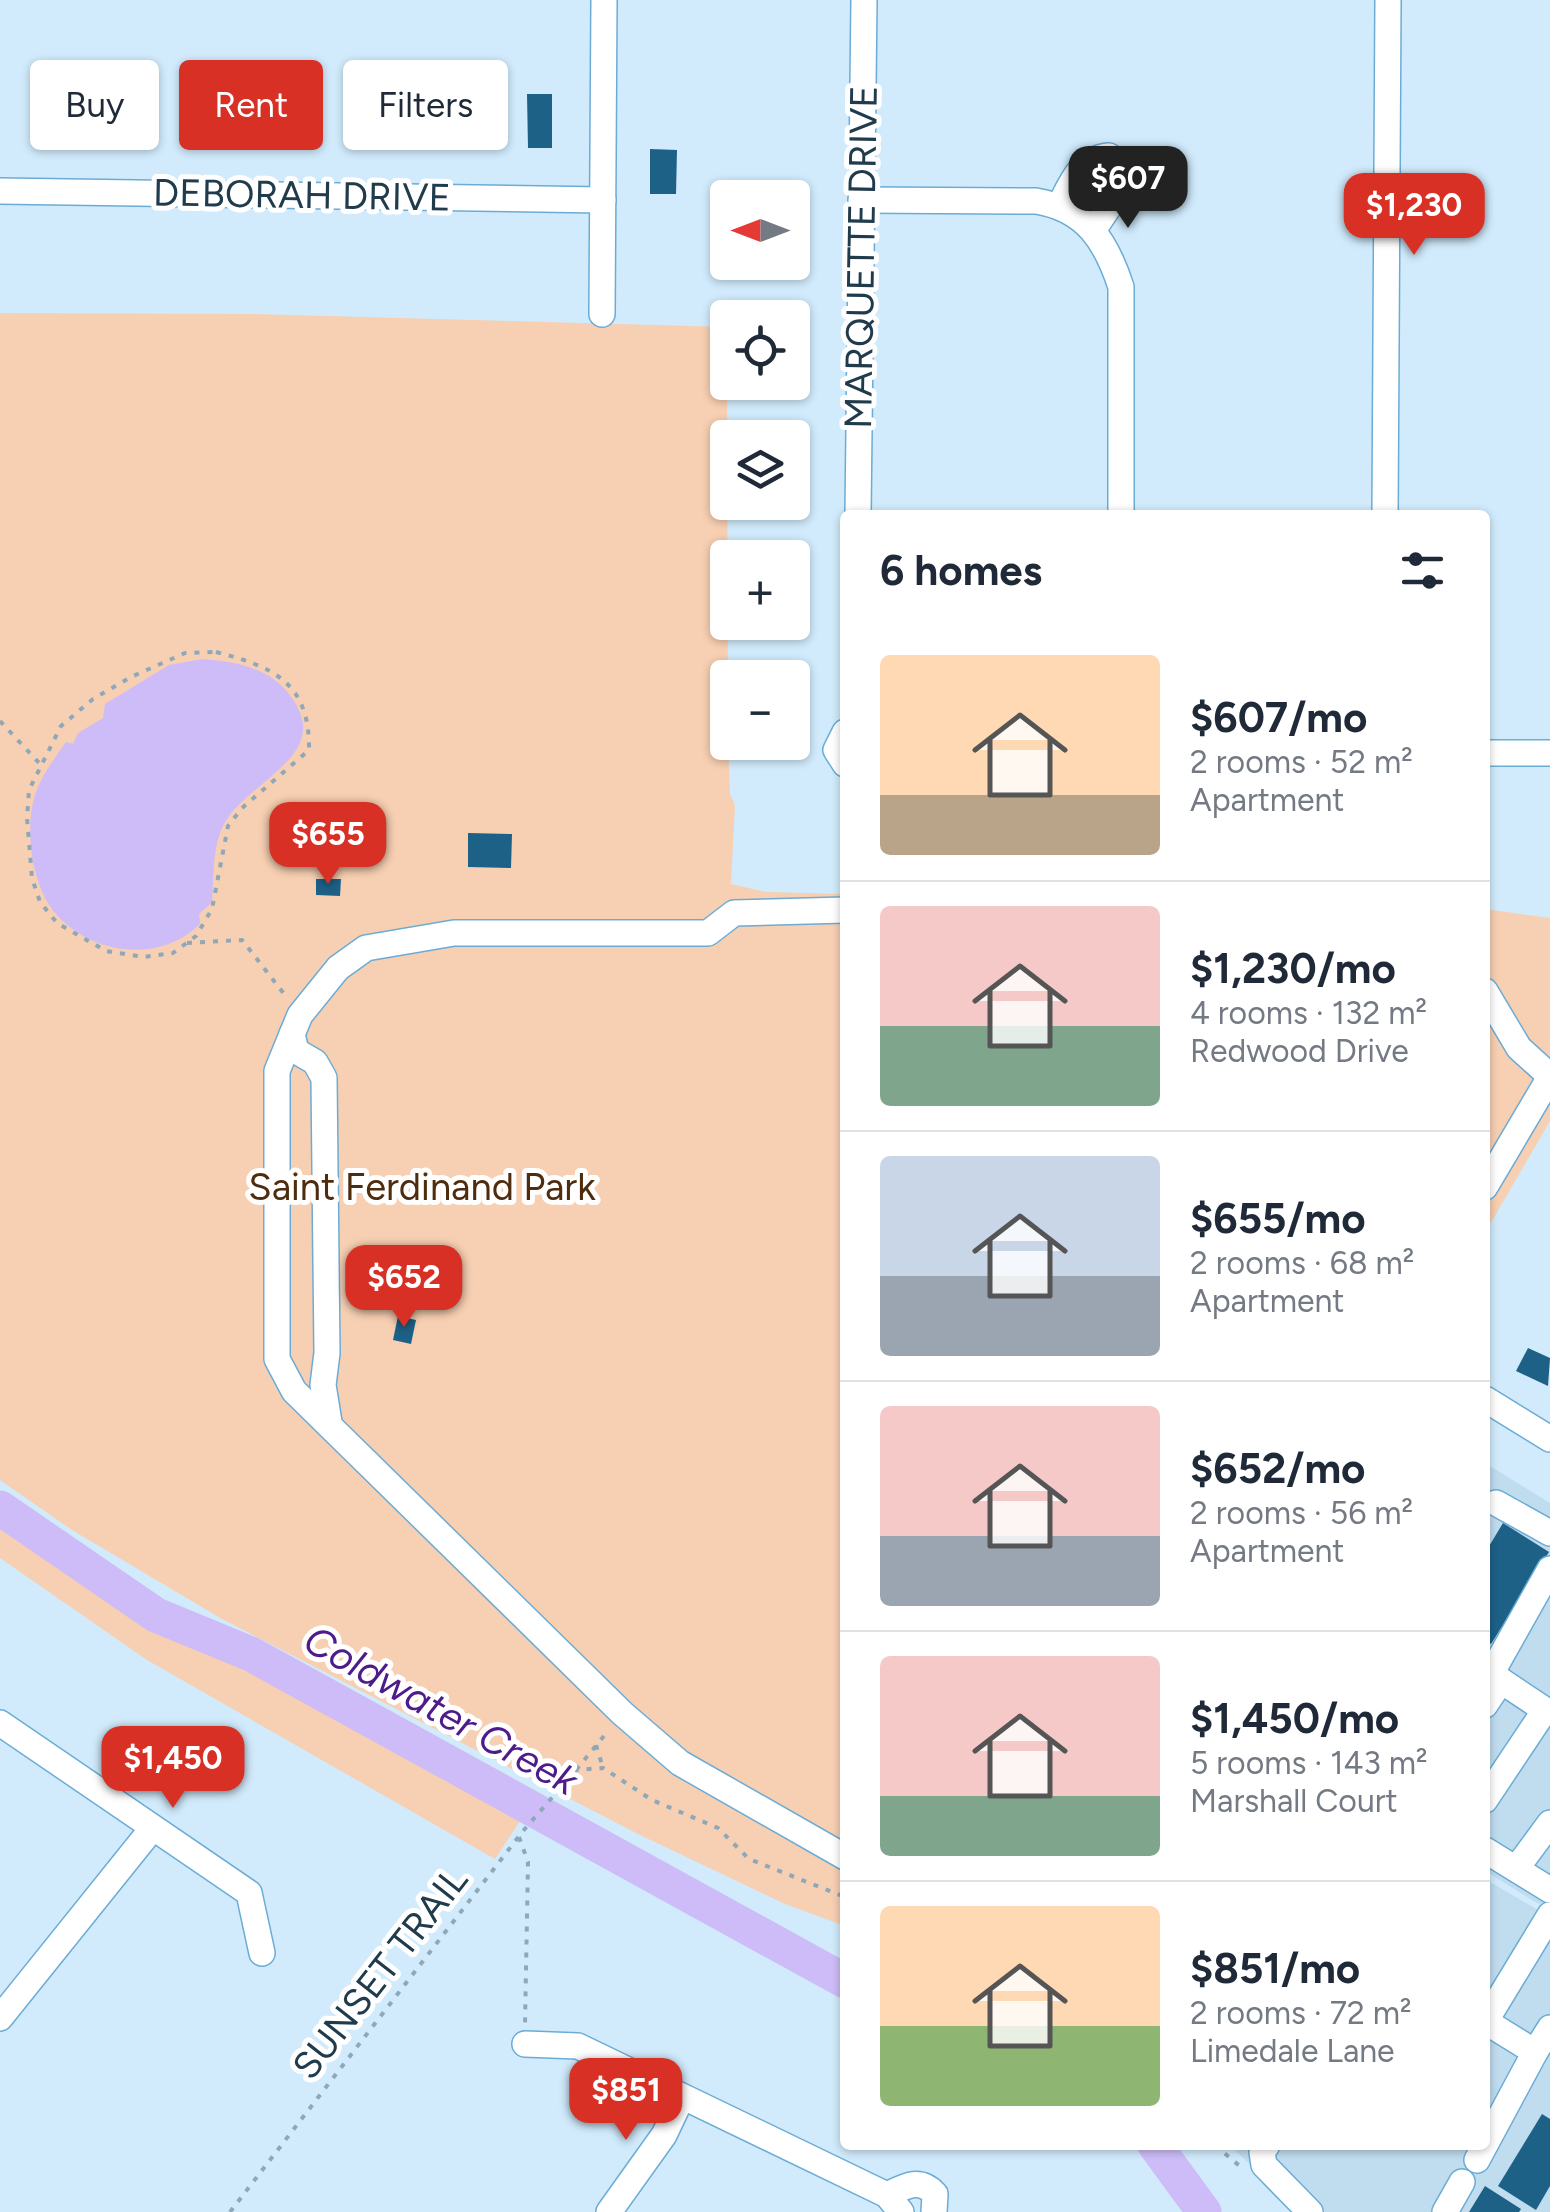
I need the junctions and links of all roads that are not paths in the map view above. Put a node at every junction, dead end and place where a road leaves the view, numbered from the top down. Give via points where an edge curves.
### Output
1 (604, 0) edge
2 (864, 0) edge
3 (1378, 0) edge
4 (1388, 0) edge
5 (1388, 30) junction
6 (0, 190) edge
7 (603, 200) junction
8 (861, 200) junction
9 (1060, 205) junction
10 (1094, 229) junction
11 (602, 314) dead end
12 (858, 510) edge
13 (1121, 510) edge
14 (1384, 510) edge
15 (1490, 752) edge
16 (1550, 752) edge
17 (840, 910) edge
18 (1490, 999) edge
19 (296, 1024) junction
20 (1550, 1077) edge
21 (1490, 1178) edge
22 (1490, 1401) edge
23 (329, 1422) junction
24 (1549, 1436) edge
25 (1490, 1507) edge
26 (1550, 1533) edge
27 (1550, 1569) edge
28 (1492, 1675) edge
29 (1547, 1712) edge
30 (0, 1723) edge
31 (1490, 1793) edge
32 (1550, 1824) edge
33 (151, 1830) junction
34 (1490, 1853) edge
35 (840, 1854) edge
36 (1516, 1869) junction
37 (1550, 1890) edge
38 (1547, 1928) edge
39 (262, 1953) dead end
40 (1490, 2016) edge
41 (0, 2018) edge
42 (1490, 2024) edge
43 (1550, 2028) edge
44 (525, 2044) road end
45 (1535, 2052) junction
46 (682, 2098) junction
47 (1490, 2136) edge
48 (1264, 2150) edge
49 (1482, 2150) edge
50 (1477, 2160) dead end
51 (1462, 2182) dead end
52 (896, 2206) edge
53 (609, 2212) edge
54 (934, 2212) edge
55 (1310, 2212) edge
56 (1445, 2212) edge

1 - 7 street
2 - 8 street, MARQUETTE DRIVE
3 - 5 street
4 - 5 street
5 - 14 street
6 - 7 street, DEBORAH DRIVE
7 - 11 street
8 - 9 street
8 - 12 street, MARQUETTE DRIVE
9 - 10 street
9 - 10 street via 1083,165 1108,156 1119,163 1119,192
10 - 13 street via 1121,286
15 - 16 street
17 - 19 street via 734,913 708,933 454,933 392,942 366,948 338,968
18 - 20 street via 1519,1048
19 - 23 street via 296,1051 315,1062 324,1078 323,1385
19 - 23 street via 277,1071 277,1359 294,1391
20 - 21 street
22 - 24 street
23 - 35 street via 680,1763
25 - 26 street
27 - 28 street
28 - 29 street
29 - 31 street
30 - 33 street
32 - 36 street
33 - 39 street via 250,1894
33 - 41 street
34 - 36 street
36 - 37 street
38 - 40 street
42 - 45 street
43 - 45 street
44 - 46 street via 578,2046
45 - 47 street
46 - 52 street
46 - 53 street
48 - 55 street via 1264,2165
49 - 50 street
51 - 56 street
52 - 54 street via 915,2184 927,2185 935,2194

